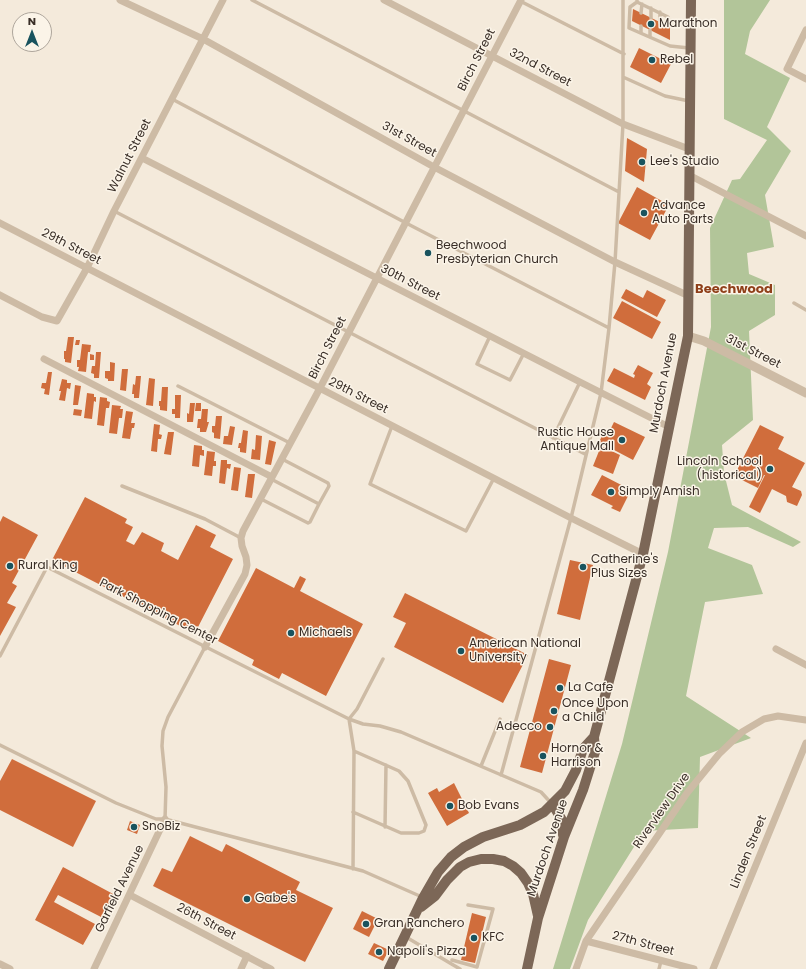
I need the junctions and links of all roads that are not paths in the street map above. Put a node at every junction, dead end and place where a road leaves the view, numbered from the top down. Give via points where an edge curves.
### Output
1 (120, 0) edge
2 (223, 0) edge
3 (252, 0) edge
4 (384, 0) edge
5 (623, 0) edge
6 (691, 0) edge
7 (519, 1) edge
8 (637, 1) edge
9 (642, 4) junction
10 (651, 8) junction
11 (660, 12) junction
12 (641, 13) dead end
13 (650, 18) dead end
14 (660, 22) dead end
15 (641, 26) dead end
16 (668, 26) dead end
17 (650, 30) dead end
18 (806, 30) edge
19 (641, 33) junction
20 (660, 36) dead end
21 (650, 37) junction
22 (202, 39) junction
23 (667, 39) dead end
24 (660, 42) junction
25 (667, 45) junction
26 (690, 48) junction
27 (624, 54) junction
28 (492, 55) junction
29 (623, 77) junction
30 (806, 79) edge
31 (172, 99) junction
32 (690, 101) junction
33 (464, 110) junction
34 (623, 124) junction
35 (689, 149) junction
36 (142, 158) junction
37 (434, 167) junction
38 (689, 175) junction
39 (619, 192) junction
40 (114, 211) junction
41 (0, 223) edge
42 (406, 223) junction
43 (806, 236) edge
44 (615, 262) junction
45 (88, 268) junction
46 (377, 278) junction
47 (0, 295) edge
48 (689, 296) junction
49 (794, 303) dead end
50 (806, 310) edge
51 (609, 328) junction
52 (349, 332) junction
53 (490, 336) junction
54 (688, 336) junction
55 (524, 353) junction
56 (44, 359) dead end
57 (580, 382) junction
58 (178, 386) dead end
59 (320, 388) junction
60 (601, 393) junction
61 (806, 393) edge
62 (392, 426) junction
63 (669, 427) junction
64 (553, 438) junction
65 (290, 443) junction
66 (585, 454) junction
67 (282, 459) junction
68 (272, 478) junction
69 (494, 478) junction
70 (122, 486) dead end
71 (261, 499) junction
72 (319, 504) junction
73 (570, 518) junction
74 (241, 538) junction
75 (643, 554) junction
76 (205, 647) junction
77 (776, 649) dead end
78 (0, 656) edge
79 (383, 658) dead end
80 (806, 665) edge
81 (349, 719) junction
82 (500, 719) dead end
83 (806, 720) edge
84 (594, 737) junction
85 (806, 743) edge
86 (0, 745) edge
87 (354, 752) junction
88 (386, 765) junction
89 (481, 766) junction
90 (501, 775) junction
91 (552, 805) junction
92 (353, 812) junction
93 (165, 819) junction
94 (385, 827) junction
95 (564, 837) junction
96 (353, 869) junction
97 (130, 895) junction
98 (424, 898) junction
99 (468, 905) dead end
100 (419, 908) junction
101 (538, 918) junction
102 (405, 936) junction
103 (586, 941) junction
104 (247, 956) junction
105 (661, 961) junction
106 (452, 962) junction
107 (0, 964) edge
108 (10, 969) edge
109 (94, 969) edge
110 (241, 969) edge
111 (271, 969) edge
112 (389, 969) edge
113 (451, 969) edge
114 (460, 969) edge
115 (527, 969) edge
116 (576, 969) edge
117 (659, 969) edge
118 (694, 969) edge
119 (713, 969) edge

1 - 22 street, 31st Street
2 - 22 street, Walnut Street
3 - 33 lane
4 - 28 street, 32nd Street
5 - 27 lane
6 - 26 main road, Murdoch Avenue
7 - 27 lane
7 - 28 street, Birch Street
8 - 9 lane
8 - 19 lane via 630,7 629,28
9 - 10 lane
9 - 12 lane
10 - 11 lane
10 - 13 lane
11 - 14 lane
11 - 16 lane via 668,16
15 - 19 lane
17 - 21 lane
18 - 30 street via 787,69
19 - 21 lane
20 - 24 lane
21 - 24 lane
22 - 31 street, Walnut Street
22 - 37 street, 31st Street
23 - 25 lane
24 - 25 lane
25 - 26 lane
26 - 32 main road, Murdoch Avenue
27 - 29 lane
28 - 33 street, Birch Street
28 - 34 street, 32nd Street
29 - 32 lane via 672,99
29 - 34 lane
31 - 36 street, Walnut Street
31 - 42 lane
32 - 35 main road, Murdoch Avenue
33 - 37 street, Birch Street
33 - 39 lane
34 - 35 street, 32nd Street
34 - 39 lane
35 - 38 main road, Murdoch Avenue
36 - 40 street, Walnut Street
36 - 46 street, 30th Street
37 - 42 street, Birch Street
37 - 44 street, 31st Street
38 - 43 street
38 - 48 main road, Murdoch Avenue
39 - 44 lane
40 - 45 street, Walnut Street
40 - 52 lane
41 - 45 street, 29th Street
42 - 46 street, Birch Street
42 - 51 lane
44 - 48 street, 31st Street
44 - 51 lane
45 - 47 street, Walnut Street via 57,321 42,317
45 - 59 street, 29th Street
46 - 52 street, Birch Street
46 - 53 street, 30th Street
48 - 54 main road, Murdoch Avenue
49 - 50 lane
51 - 60 lane
52 - 59 street, Birch Street
52 - 64 lane
53 - 55 street, 30th Street
53 - 55 lane via 477,364 510,380
54 - 61 street, 31st Street via 704,341
54 - 63 main road, Murdoch Avenue
55 - 57 street, 30th Street
56 - 68 street
57 - 60 street, 30th Street
57 - 64 lane
58 - 65 lane
59 - 62 street, 29th Street
59 - 65 street, Birch Street
60 - 63 street, 30th Street
60 - 66 lane
62 - 69 street, 29th Street
62 - 69 lane via 370,484 466,531
63 - 75 main road, Murdoch Avenue
64 - 66 lane
65 - 67 street, Birch Street
66 - 73 lane
67 - 68 street, Birch Street
67 - 72 lane via 328,483 329,486
68 - 71 street, Birch Street
68 - 72 lane
69 - 73 street, 29th Street
70 - 74 lane via 205,519
71 - 72 lane via 308,523
71 - 74 street, Birch Street
73 - 75 street, 29th Street
73 - 90 lane
74 - 76 street via 247,565 245,574
75 - 84 main road, Murdoch Avenue
76 - 78 lane, Park Shopping Center via 47,567
76 - 81 lane, Park Shopping Center
76 - 93 lane via 163,731
77 - 80 street
79 - 81 lane via 357,709
81 - 87 lane
81 - 89 lane, Park Shopping Center via 401,732
82 - 89 lane
83 - 103 street, Riverview Drive via 778,716 764,719 742,732 719,754 687,793
84 - 91 main road, Murdoch Avenue via 583,749 576,770
84 - 95 main road, Murdoch Avenue via 595,752
85 - 119 street, Linden Street
86 - 93 lane via 116,803 156,819
87 - 88 lane
87 - 92 lane
88 - 94 lane
88 - 94 lane via 399,771 408,781 426,825 420,833 401,833
89 - 90 lane, Park Shopping Center
90 - 91 lane, Park Shopping Center via 541,792
91 - 95 main road via 562,820
91 - 98 main road, Murdoch Avenue via 526,822 483,837 464,847 438,872
92 - 94 lane
92 - 96 lane
93 - 96 lane
93 - 97 street, Garfield Avenue
95 - 101 main road, Murdoch Avenue
96 - 98 lane
97 - 104 street, 26th Street
97 - 109 street, Garfield Avenue
98 - 100 main road, Murdoch Avenue
99 - 106 lane via 493,909 477,967
100 - 101 main road via 435,896 460,867 481,859 493,859 504,861 521,873 533,894
100 - 102 main road, Murdoch Avenue
101 - 115 main road, Murdoch Avenue
102 - 106 lane
102 - 112 main road, Murdoch Avenue
103 - 105 street, 27th Street
103 - 116 street, Riverview Drive
104 - 110 street
104 - 111 street, 26th Street
105 - 117 lane
105 - 118 street, 27th Street
106 - 113 lane
106 - 114 lane
107 - 108 street

